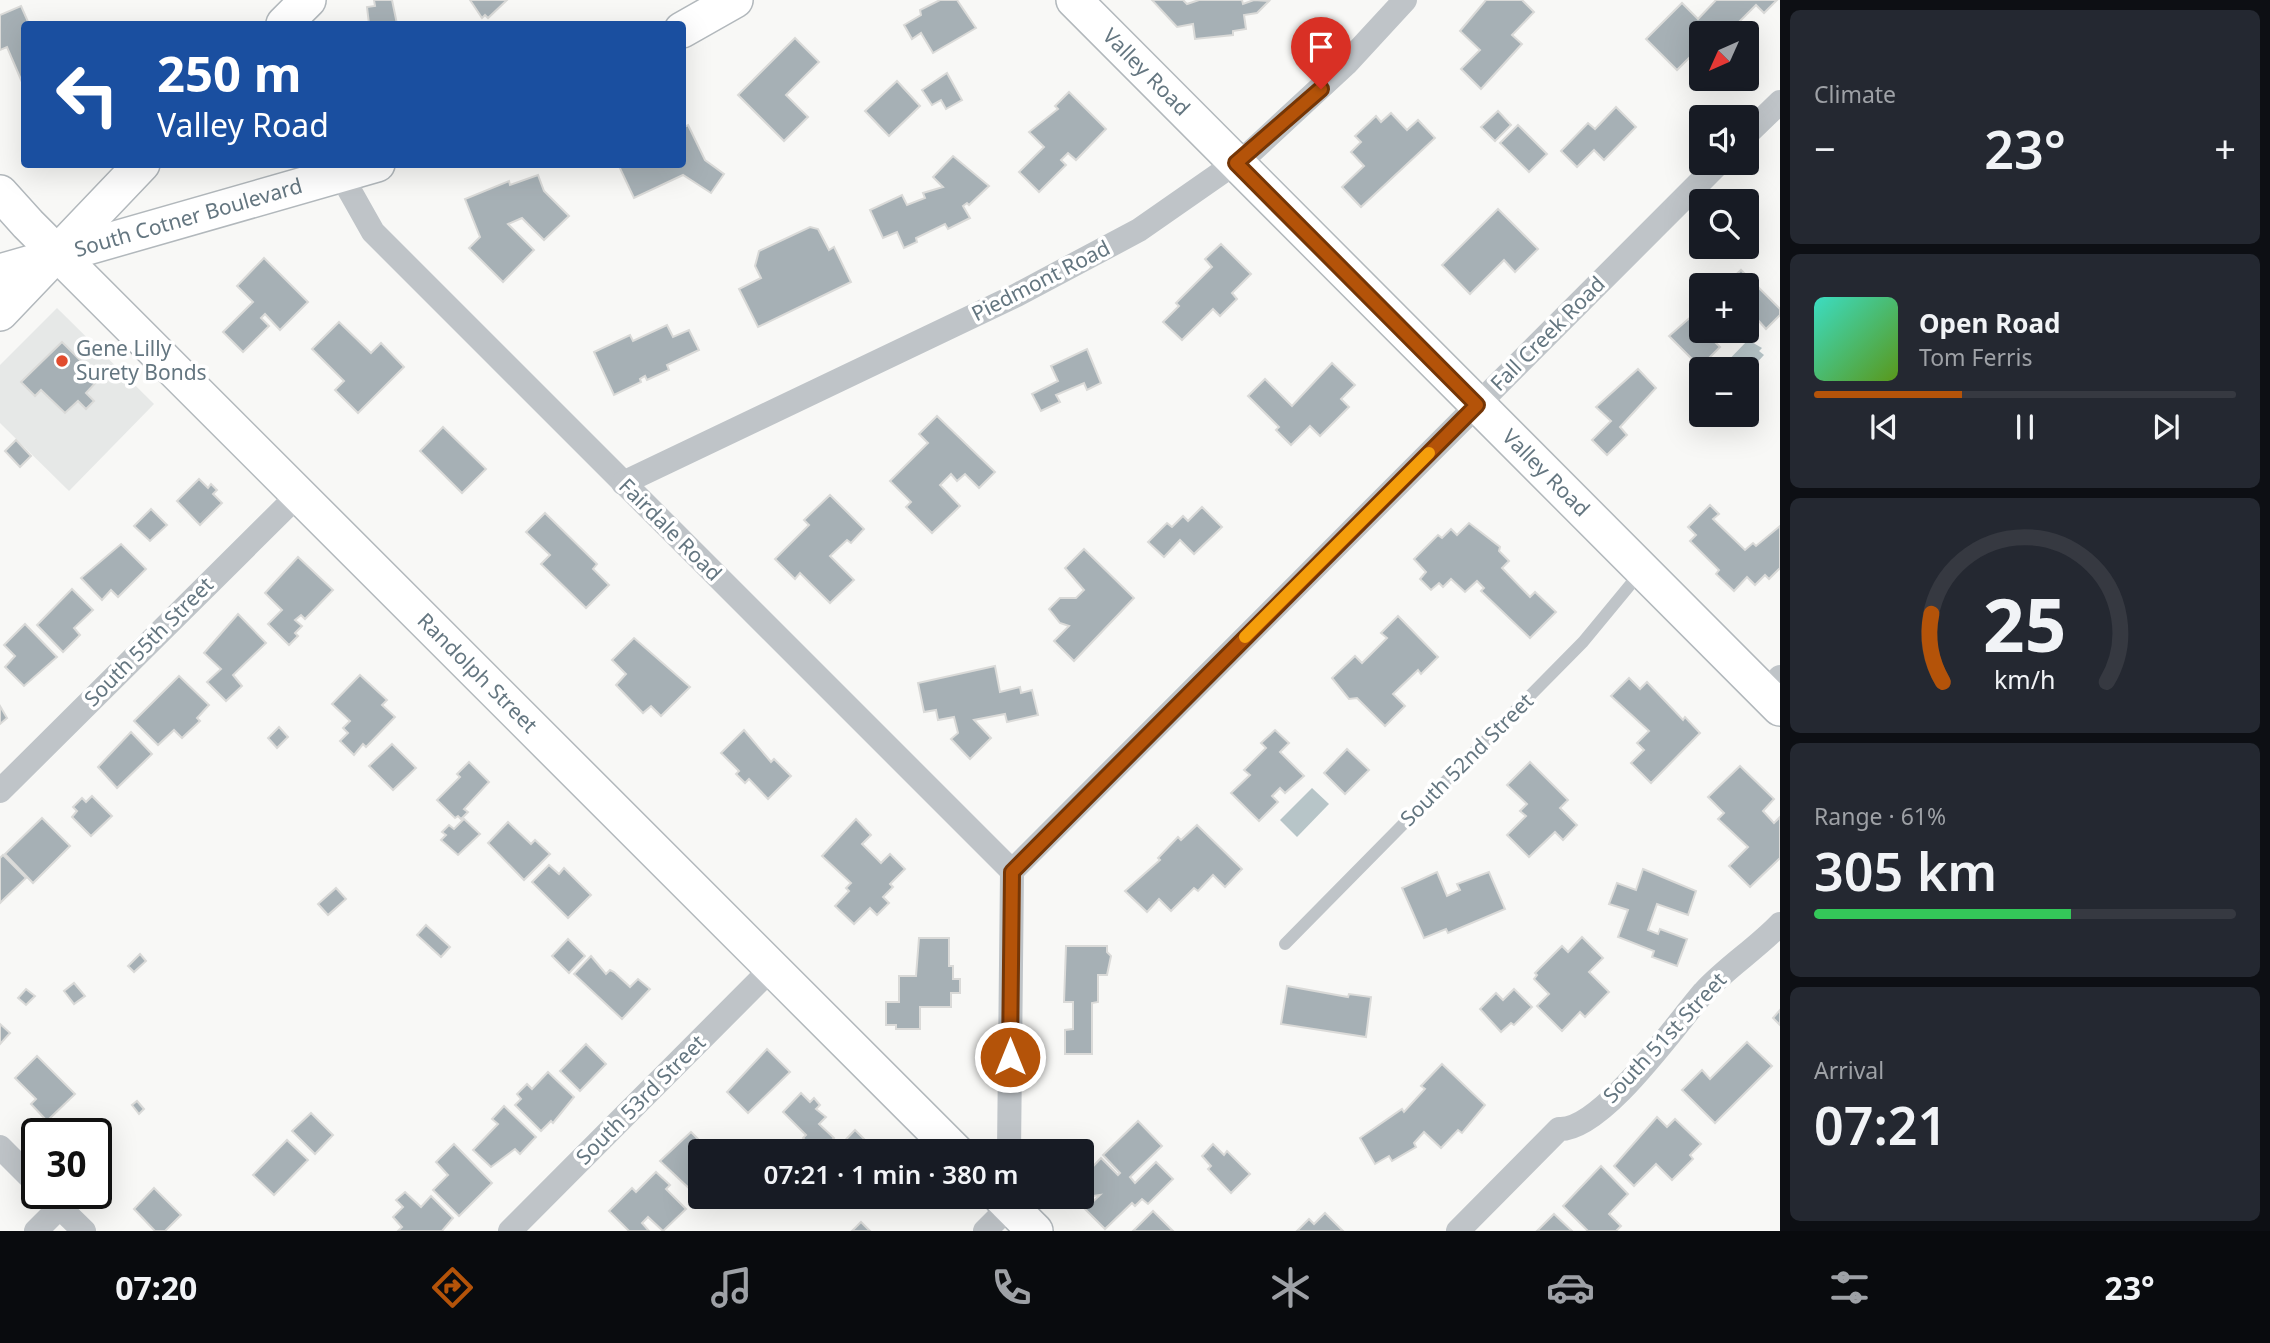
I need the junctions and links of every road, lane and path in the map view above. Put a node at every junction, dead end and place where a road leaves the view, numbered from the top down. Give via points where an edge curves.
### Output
1 (308, 0) edge
2 (735, 0) edge
3 (1074, 0) edge
4 (1405, 0) edge
5 (287, 21) edge
6 (686, 28) edge
7 (1780, 102) edge
8 (1759, 122) edge
9 (1236, 163) junction
10 (138, 168) edge
11 (366, 168) edge
12 (1707, 175) edge
13 (342, 177) junction
14 (0, 192) edge
15 (59, 255) junction
16 (0, 272) edge
17 (0, 313) edge
18 (1477, 405) junction
19 (623, 482) junction
20 (299, 494) junction
21 (1643, 570) junction
22 (1775, 693) edge
23 (0, 791) edge
24 (1012, 872) junction
25 (1780, 925) edge
26 (1285, 944) dead end
27 (772, 968) junction
28 (943, 1139) edge
29 (1009, 1139) edge
30 (0, 1147) edge
31 (21, 1168) edge
32 (48, 1209) edge
33 (62, 1209) edge
34 (1001, 1209) edge
35 (1015, 1209) edge
36 (36, 1231) edge
37 (83, 1231) edge
38 (510, 1231) edge
39 (985, 1231) edge
40 (1035, 1231) edge
41 (1458, 1231) edge

1 - 5 main road
2 - 6 main road
3 - 9 main road, Valley Road
4 - 9 street, Piedmont Road via 1321,89
7 - 8 street
9 - 18 main road, Valley Road
9 - 19 street, Piedmont Road via 1147,225 1072,267
10 - 15 main road
11 - 13 main road, South Cotner Boulevard
12 - 18 street, Fall Creek Road
13 - 15 main road, South Cotner Boulevard
13 - 19 street, Fairdale Road via 373,232
14 - 15 main road, Randolph Street
15 - 16 main road, South Cotner Boulevard
15 - 17 main road
15 - 20 main road, Randolph Street
18 - 21 main road, Valley Road
18 - 24 street, Fall Creek Road
19 - 24 street, Fairdale Road
20 - 23 street, South 55th Street
20 - 27 main road, Randolph Street
21 - 22 main road, Valley Road
21 - 26 lane, South 52nd Street via 1583,642
24 - 29 street
25 - 41 street, South 51st Street via 1704,992 1642,1069 1587,1119 1559,1129
27 - 28 main road, Randolph Street
27 - 38 street, South 53rd Street
30 - 31 street
32 - 36 street
33 - 37 street
34 - 39 street
35 - 40 main road

